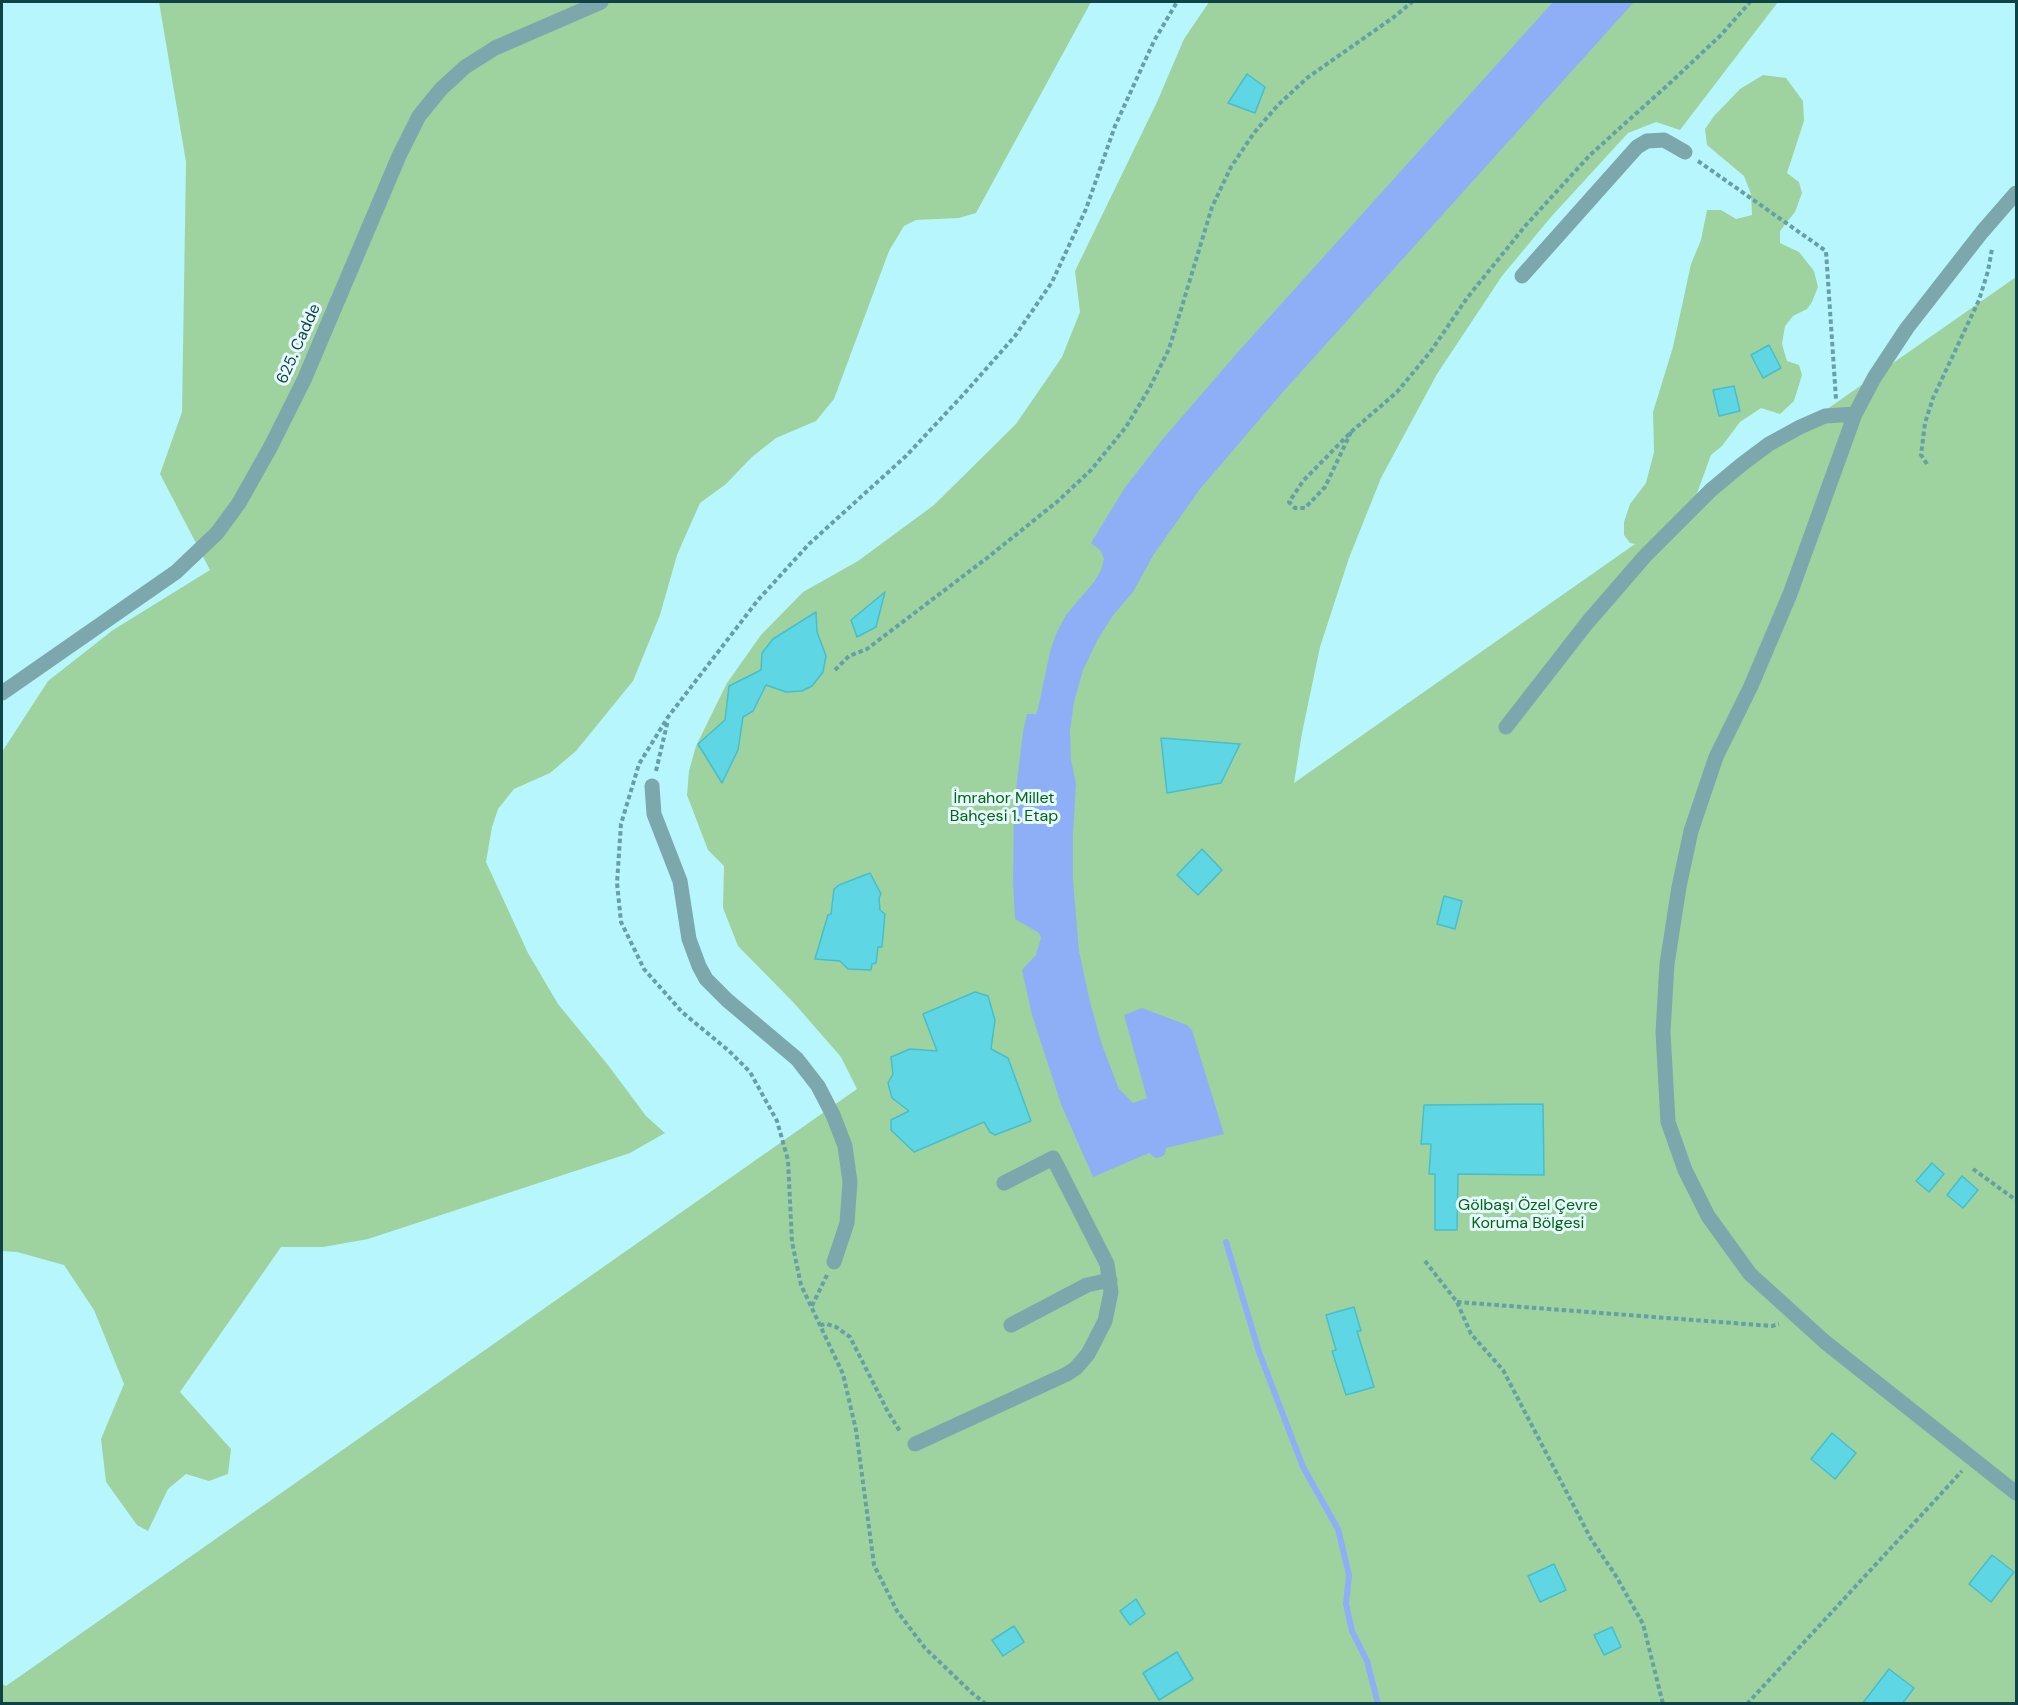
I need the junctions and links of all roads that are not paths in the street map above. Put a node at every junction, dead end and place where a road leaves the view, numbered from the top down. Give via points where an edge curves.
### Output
1 (601, 2) edge
2 (1685, 152) road end
3 (2016, 193) edge
4 (1522, 276) dead end
5 (1855, 414) junction
6 (2, 693) edge
7 (1506, 727) dead end
8 (652, 786) road end
9 (1004, 1184) dead end
10 (834, 1262) road end
11 (1110, 1280) junction
12 (1011, 1325) dead end
13 (915, 1444) road end
14 (2016, 1493) edge

1 - 6 street, 625. Cadde via 495,48 465,67 441,89 419,116 399,156 304,380 239,503 217,533 176,572
2 - 4 street via 1665,140 1647,141 1637,147
3 - 5 street via 1907,328
5 - 7 street via 1825,416 1800,427 1769,444 1711,490 1645,556 1587,623
5 - 14 street via 1790,594 1716,757 1691,831 1666,964 1663,1032 1668,1122 1685,1170 1708,1216 1750,1274 1799,1320
8 - 10 street via 654,814 680,881 689,939 699,966 727,1000 797,1059 818,1086 833,1115 844,1146 850,1182 847,1222
9 - 11 street via 1053,1158 1107,1264
11 - 12 street via 1087,1285
11 - 13 street via 1110,1302 1102,1330 1076,1368

